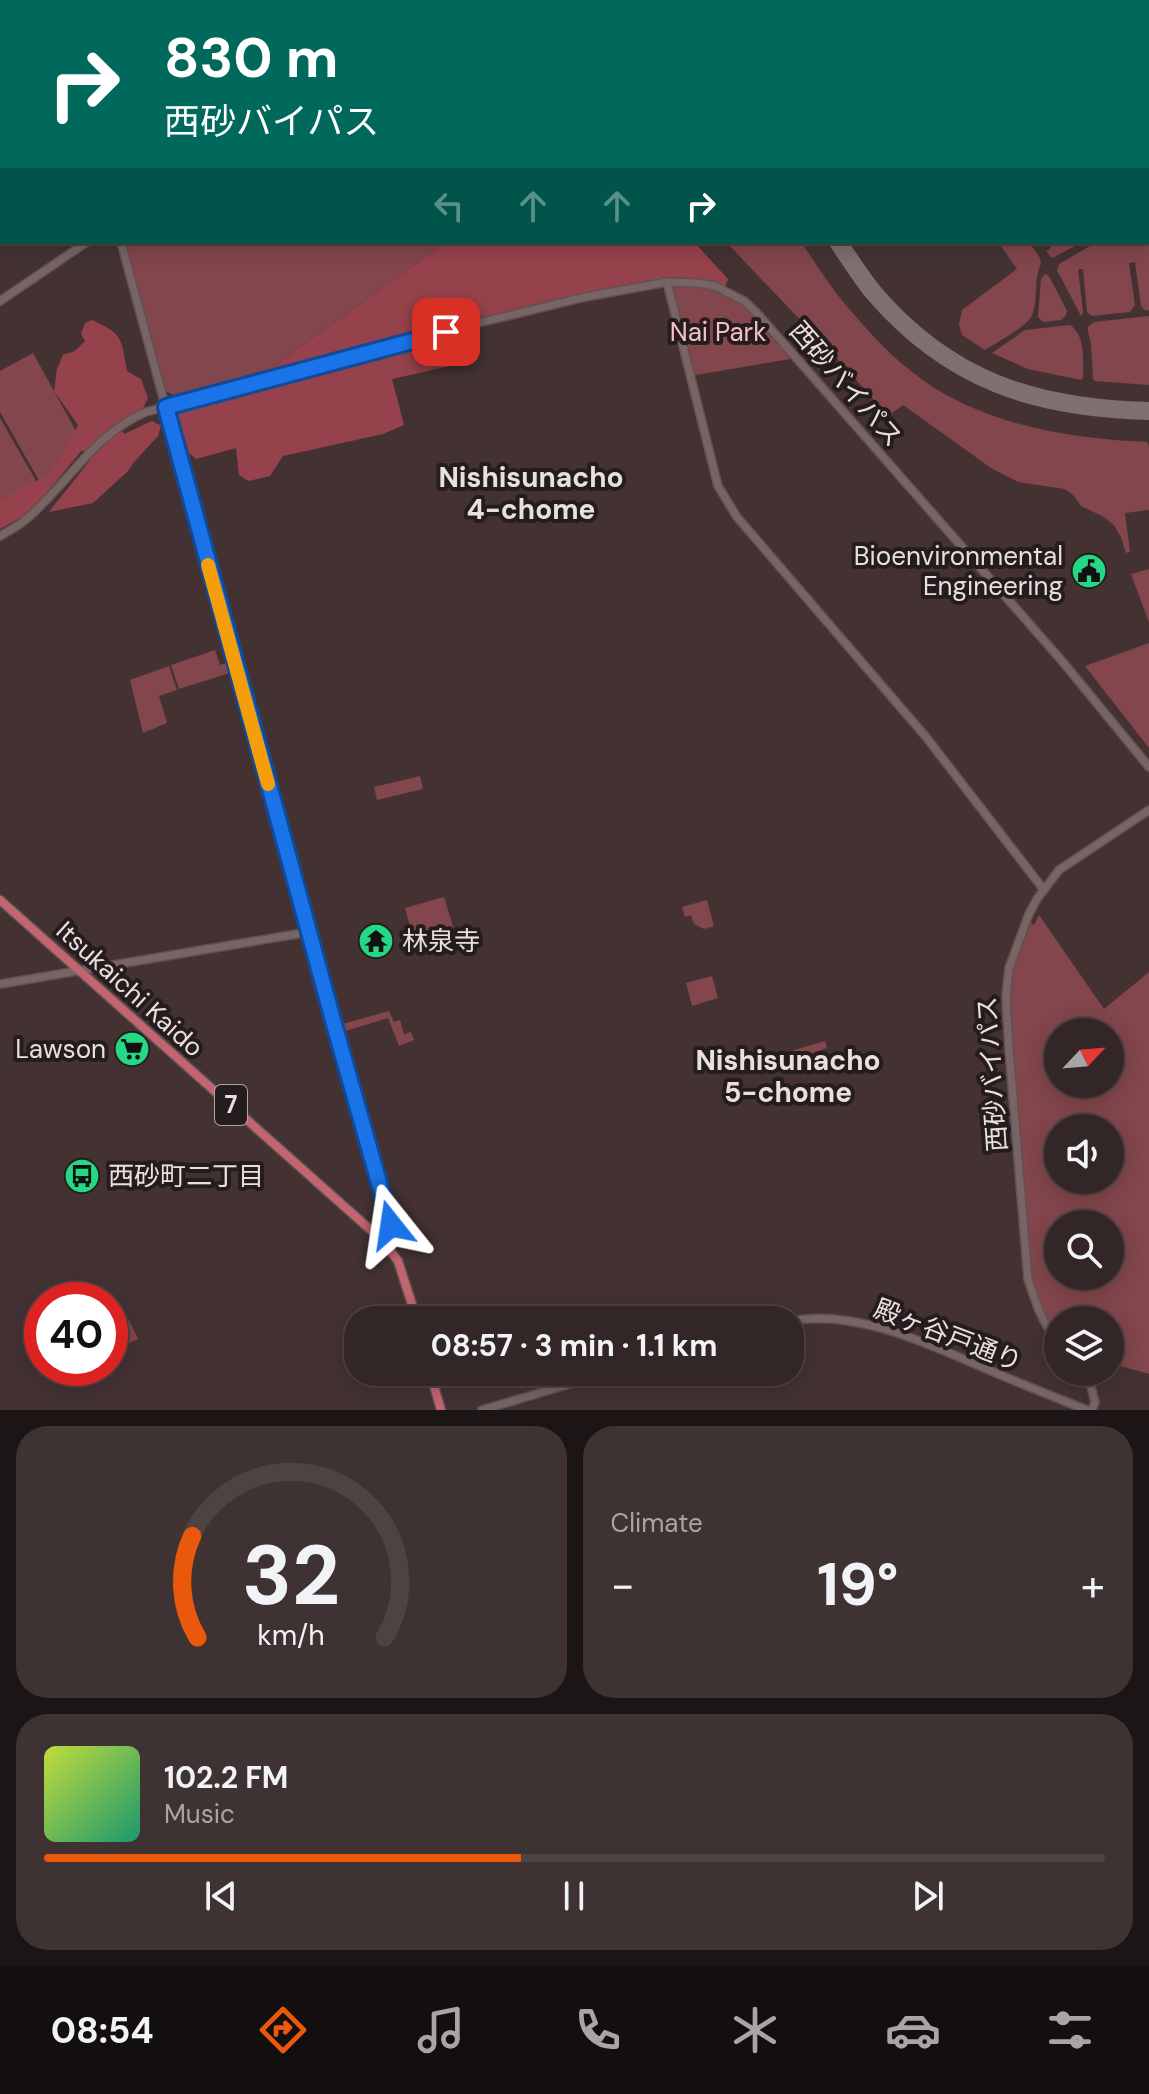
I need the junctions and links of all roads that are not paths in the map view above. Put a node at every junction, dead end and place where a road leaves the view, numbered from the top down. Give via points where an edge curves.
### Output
1 (84, 244) edge
2 (122, 244) edge
3 (667, 282) junction
4 (0, 301) edge
5 (166, 407) junction
6 (0, 536) edge
7 (1149, 767) edge
8 (1149, 810) edge
9 (1044, 890) junction
10 (0, 900) edge
11 (309, 932) junction
12 (80, 971) junction
13 (0, 984) edge
14 (382, 1240) junction
15 (412, 1306) edge
16 (804, 1319) edge
17 (1044, 1319) edge
18 (434, 1386) edge
19 (563, 1386) edge
20 (1091, 1386) edge
21 (441, 1410) edge
22 (482, 1410) edge
23 (1090, 1410) edge

1 - 4 street
2 - 5 street
3 - 5 street, 西砂バイパス via 474,324
3 - 7 street, 西砂バイパス via 715,286 756,312
3 - 9 street via 718,486 737,517 917,727
5 - 6 street, 西砂バイパス via 115,429 29,517
5 - 11 street
8 - 9 street, 西砂バイパス via 1068,863
9 - 17 street, 西砂バイパス via 1009,968 1006,998 1028,1279
10 - 12 main road, Itsukaichi Kaido / 7
11 - 12 street
11 - 14 street via 390,1221 391,1229
12 - 13 street
12 - 14 main road, Itsukaichi Kaido / 7
14 - 15 main road, Itsukaichi Kaido / 7 via 398,1261
16 - 23 street, 殿ヶ谷戸通り via 858,1322 918,1340
18 - 21 main road
19 - 22 street
20 - 23 street via 1095,1402

